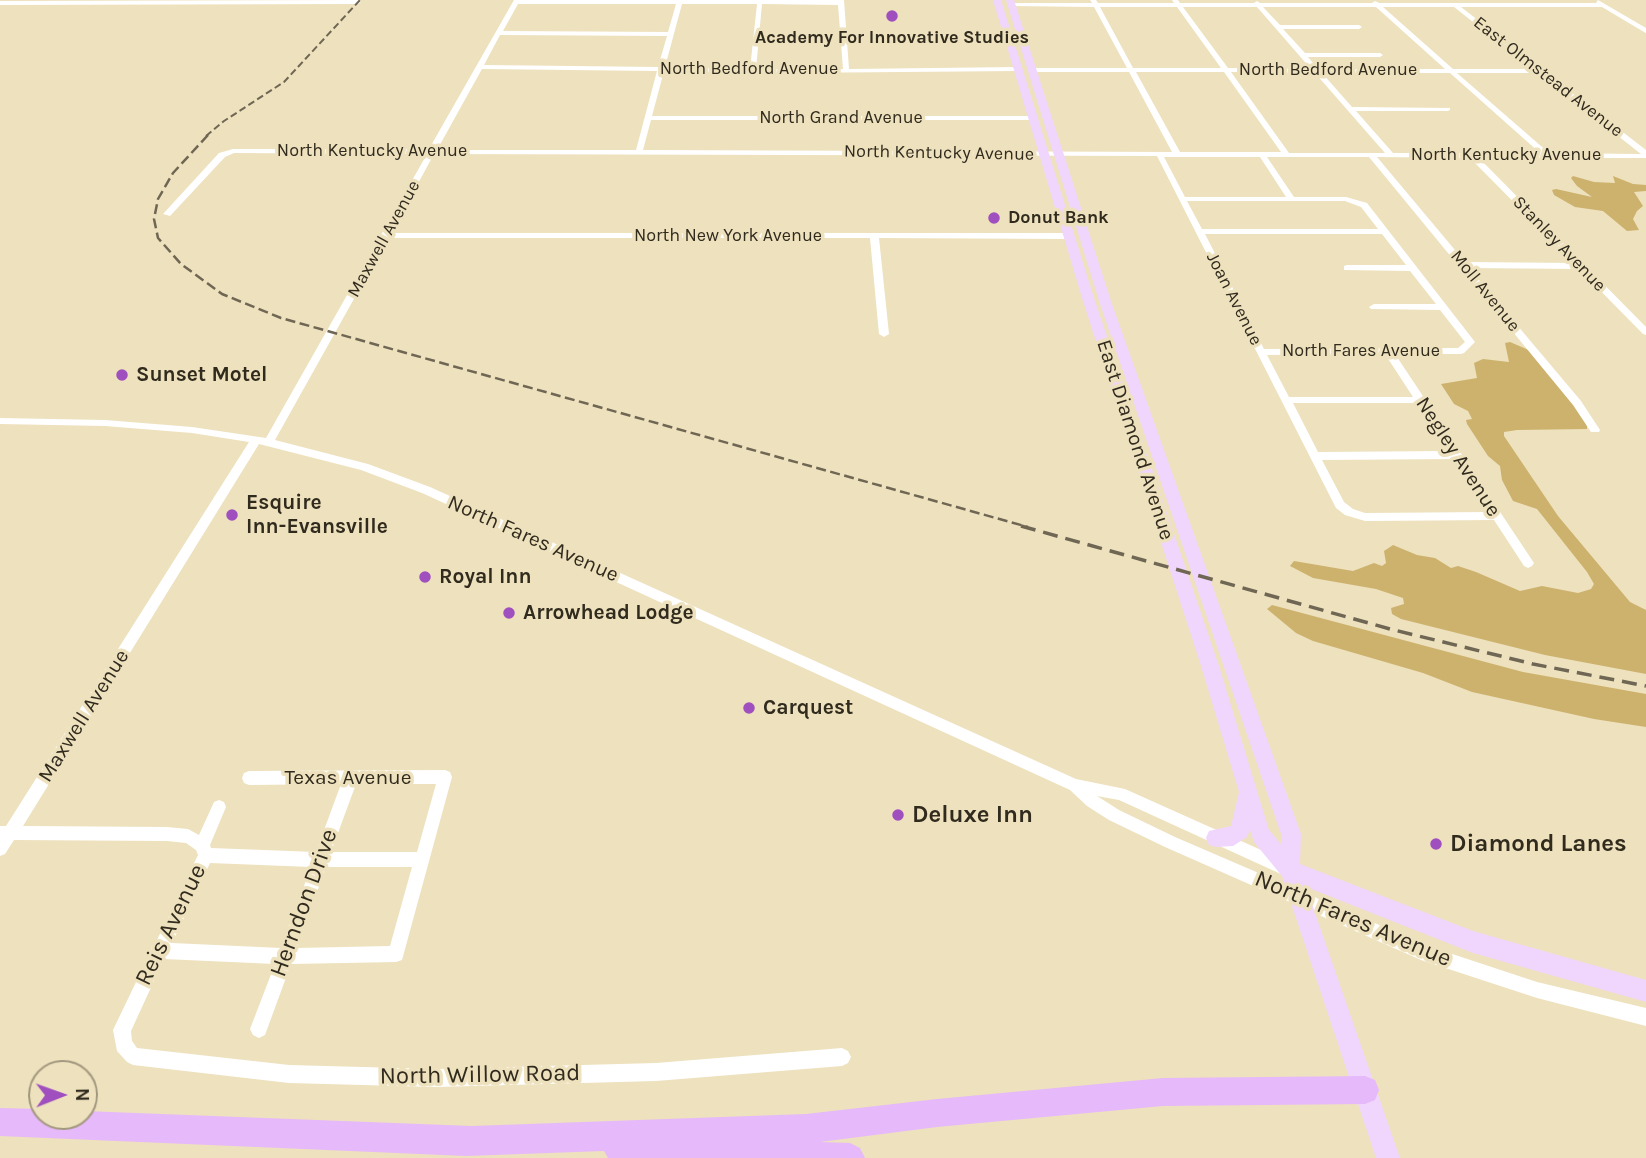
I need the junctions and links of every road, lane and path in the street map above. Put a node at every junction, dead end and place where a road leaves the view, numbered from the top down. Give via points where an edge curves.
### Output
1 (997, 0) edge
2 (1595, 0) edge
3 (122, 1) edge
4 (203, 1) edge
5 (516, 1) edge
6 (596, 1) edge
7 (680, 1) edge
8 (31, 2) edge
9 (358, 2) dead end
10 (760, 2) edge
11 (841, 2) edge
12 (1010, 2) edge
13 (1094, 2) edge
14 (1177, 2) edge
15 (1257, 2) edge
16 (1374, 2) edge
17 (1452, 2) edge
18 (0, 3) edge
19 (1603, 5) junction
20 (1279, 27) junction
21 (1359, 27) dead end
22 (1646, 32) edge
23 (499, 33) junction
24 (671, 34) junction
25 (1303, 55) junction
26 (1380, 55) dead end
27 (480, 68) junction
28 (662, 68) junction
29 (753, 69) junction
30 (846, 69) junction
31 (1018, 69) junction
32 (1032, 70) junction
33 (1130, 70) junction
34 (1225, 70) junction
35 (1317, 70) junction
36 (1451, 71) junction
37 (1539, 71) junction
38 (1351, 109) junction
39 (1448, 109) dead end
40 (648, 118) junction
41 (1034, 118) junction
42 (233, 150) joint
43 (433, 151) junction
44 (639, 151) junction
45 (1045, 154) junction
46 (1060, 154) junction
47 (1159, 154) junction
48 (1177, 154) junction
49 (1262, 155) junction
50 (1287, 155) junction
51 (1371, 155) junction
52 (1391, 155) junction
53 (1472, 155) junction
54 (1546, 155) junction
55 (1646, 155) edge
56 (1182, 199) junction
57 (1292, 199) junction
58 (167, 214) dead end
59 (1200, 232) junction
60 (1386, 232) junction
61 (387, 235) junction
62 (874, 236) junction
63 (1069, 236) junction
64 (1464, 265) junction
65 (1581, 266) junction
66 (1347, 268) dead end
67 (1414, 268) junction
68 (1374, 307) dead end
69 (1443, 307) junction
70 (1646, 332) edge
71 (884, 334) dead end
72 (1388, 351) junction
73 (1261, 352) junction
74 (1287, 400) junction
75 (1420, 400) junction
76 (0, 421) edge
77 (30, 421) junction
78 (0, 428) edge
79 (1595, 430) dead end
80 (263, 441) junction
81 (1457, 455) junction
82 (1315, 456) junction
83 (1497, 516) junction
84 (1528, 563) dead end
85 (249, 778) dead end
86 (351, 778) junction
87 (1075, 785) junction
88 (1246, 789) junction
89 (219, 807) dead end
90 (5, 833) edge
91 (1216, 838) junction
92 (0, 849) edge
93 (204, 850) junction
94 (320, 859) junction
95 (421, 859) junction
96 (1290, 870) junction
97 (1300, 899) junction
98 (158, 951) junction
99 (285, 956) junction
100 (1646, 991) edge
101 (1646, 1017) edge
102 (259, 1029) dead end
103 (123, 1045) joint
104 (842, 1057) dead end
105 (1365, 1090) junction
106 (0, 1122) edge
107 (466, 1141) junction
108 (850, 1158) edge
109 (1388, 1158) edge

1 - 31 main road, East Diamond Avenue
2 - 19 street
3 - 4 street
3 - 8 street
4 - 9 street
5 - 6 street
5 - 23 street, Maxwell Avenue
6 - 7 street
7 - 10 street
7 - 24 street
8 - 18 street
10 - 11 street
10 - 29 street
11 - 30 street
12 - 13 street
12 - 32 main road, East Diamond Avenue
13 - 14 street
13 - 33 street
14 - 15 street
14 - 34 street
15 - 16 street
15 - 20 street
16 - 17 street
16 - 36 street
17 - 19 street
17 - 37 street, East Olmstead Avenue
19 - 22 street
20 - 21 street
20 - 25 street
23 - 24 street
23 - 27 street, Maxwell Avenue
24 - 28 street
25 - 26 street
25 - 35 street
27 - 28 street, North Bedford Avenue
27 - 43 street, Maxwell Avenue
28 - 29 street, North Bedford Avenue
28 - 40 street
29 - 30 street, North Bedford Avenue
30 - 31 street, North Bedford Avenue
31 - 41 main road, East Diamond Avenue
32 - 33 street, North Bedford Avenue
32 - 46 main road, East Diamond Avenue
33 - 34 street, North Bedford Avenue
33 - 48 street
34 - 35 street, North Bedford Avenue
34 - 50 street
35 - 36 street, North Bedford Avenue
35 - 38 street
36 - 37 street, North Bedford Avenue
36 - 54 street
37 - 55 street, East Olmstead Avenue
38 - 39 street
38 - 52 street
40 - 41 street, North Grand Avenue
40 - 44 street
41 - 45 main road, East Diamond Avenue
42 - 43 street, North Kentucky Avenue
42 - 58 street via 222,155
43 - 44 street, North Kentucky Avenue
43 - 61 street, Maxwell Avenue
44 - 45 street, North Kentucky Avenue
45 - 46 street, North Kentucky Avenue
45 - 63 main road, East Diamond Avenue
46 - 47 street, North Kentucky Avenue
46 - 96 main road, East Diamond Avenue via 1106,304 1291,834
47 - 48 street, North Kentucky Avenue
47 - 56 street, Joan Avenue
48 - 49 street, North Kentucky Avenue
49 - 50 street, North Kentucky Avenue
49 - 57 street
50 - 51 street, North Kentucky Avenue
51 - 52 street, North Kentucky Avenue
51 - 64 street, Moll Avenue
52 - 53 street, North Kentucky Avenue
53 - 54 street, North Kentucky Avenue
53 - 65 street, Stanley Avenue
54 - 55 street, North Kentucky Avenue
56 - 57 street
56 - 59 street, Joan Avenue
57 - 60 street via 1346,199 1366,206
59 - 60 street
59 - 73 street, Joan Avenue
60 - 67 street
61 - 62 street, North New York Avenue
61 - 80 street, Maxwell Avenue
62 - 63 street, North New York Avenue
62 - 71 street
63 - 88 main road, East Diamond Avenue
64 - 65 street
64 - 79 street, Moll Avenue
65 - 70 street, Stanley Avenue
66 - 67 street
67 - 69 street
68 - 69 street
69 - 72 street, North Fares Avenue via 1470,342 1465,350
72 - 73 street, North Fares Avenue
72 - 75 street, Negley Avenue
73 - 74 street, Joan Avenue
74 - 75 street
74 - 82 street, Joan Avenue
75 - 81 street, Negley Avenue
76 - 77 street, North Fares Avenue
77 - 78 street
77 - 80 street, North Fares Avenue via 135,425
80 - 87 street, North Fares Avenue via 364,467 426,490
80 - 90 street, Maxwell Avenue
81 - 82 street
81 - 83 street, Negley Avenue
82 - 83 street, Joan Avenue via 1339,505 1353,514
83 - 84 street, Negley Avenue
85 - 86 street, Texas Avenue
86 - 94 street, Herndon Drive
86 - 95 street, Texas Avenue via 445,777
87 - 91 street, North Fares Avenue via 1120,794
87 - 97 street, North Fares Avenue via 1114,815
88 - 91 main road via 1240,831 1233,837
88 - 96 main road, East Diamond Avenue via 1261,835
89 - 93 street, Reis Avenue
90 - 92 street, Maxwell Avenue
90 - 93 street via 167,834 188,836
91 - 96 street, North Fares Avenue
93 - 94 street
93 - 98 street, Reis Avenue
94 - 95 street
94 - 99 street, Herndon Drive
95 - 99 street via 396,954
96 - 97 main road, East Diamond Avenue
96 - 100 main road, North Fares Avenue via 1435,929
97 - 101 street, North Fares Avenue via 1427,954 1537,990
97 - 105 main road, East Diamond Avenue
98 - 99 street
98 - 103 street, Reis Avenue via 122,1030
99 - 102 street, Herndon Drive
103 - 104 street, North Willow Road via 133,1056 164,1061 289,1074 436,1078 656,1072
105 - 107 highway via 1163,1092 806,1129
105 - 109 main road, East Diamond Avenue
106 - 107 highway
107 - 108 highway

